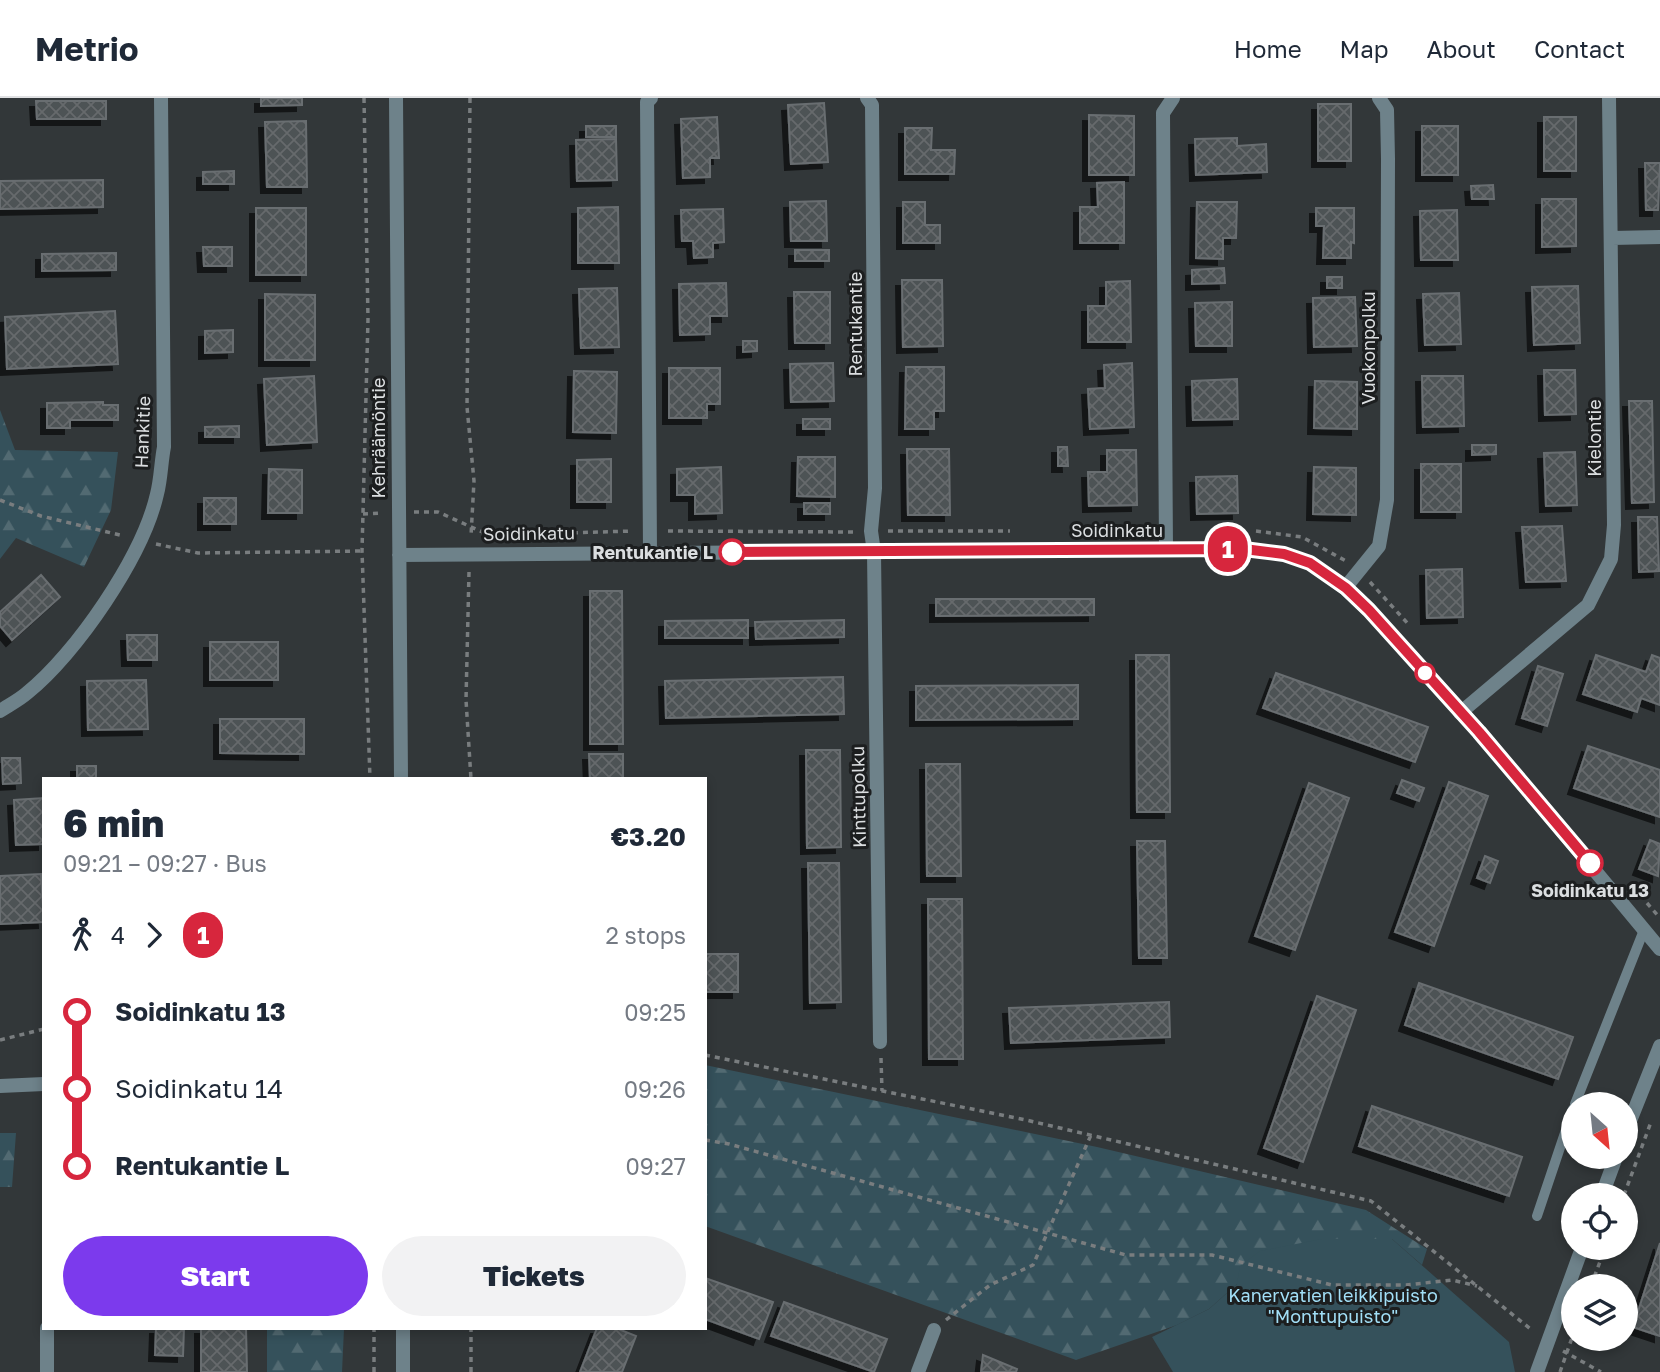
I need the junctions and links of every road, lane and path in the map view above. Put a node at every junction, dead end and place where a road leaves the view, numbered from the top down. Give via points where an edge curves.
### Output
1 (161, 98) edge
2 (364, 98) edge
3 (396, 98) edge
4 (470, 98) edge
5 (651, 98) edge
6 (867, 98) edge
7 (1173, 98) edge
8 (1380, 98) edge
9 (1609, 98) edge
10 (1612, 237) junction
11 (1660, 237) edge
12 (0, 500) edge
13 (398, 512) junction
14 (363, 514) junction
15 (471, 528) junction
16 (487, 535) dead end
17 (140, 540) junction
18 (1166, 549) junction
19 (362, 551) junction
20 (650, 551) junction
21 (874, 552) junction
22 (470, 553) junction
23 (399, 555) junction
24 (1346, 588) junction
25 (0, 711) edge
26 (1460, 713) junction
27 (370, 777) edge
28 (401, 777) edge
29 (471, 777) edge
30 (1644, 930) junction
31 (1660, 949) edge
32 (42, 1030) edge
33 (0, 1040) edge
34 (880, 1042) joint
35 (1660, 1046) edge
36 (707, 1055) edge
37 (42, 1084) edge
38 (0, 1086) edge
39 (881, 1091) junction
40 (1580, 1092) edge
41 (1638, 1101) edge
42 (1651, 1121) dead end
43 (1091, 1135) junction
44 (707, 1140) edge
45 (1561, 1144) edge
46 (1628, 1183) edge
47 (1536, 1216) dead end
48 (1048, 1232) junction
49 (1578, 1260) edge
50 (1481, 1287) junction
51 (47, 1330) edge
52 (374, 1330) edge
53 (403, 1330) edge
54 (471, 1330) edge
55 (934, 1330) joint
56 (1547, 1342) junction
57 (1566, 1353) junction
58 (47, 1372) edge
59 (374, 1372) edge
60 (403, 1372) edge
61 (471, 1372) edge
62 (918, 1372) edge
63 (1537, 1372) edge
64 (1560, 1372) edge
65 (1601, 1372) edge

1 - 17 street, Hankitie via 164,447 157,495
2 - 14 path via 368,319
3 - 13 street, Kehräämöntie
4 - 15 path via 467,407 474,481
5 - 20 street
6 - 21 street, Rentukantie via 872,105
7 - 18 street via 1163,113
8 - 24 street, Vuokonpolku via 1387,110 1388,159 1387,500 1379,546
9 - 10 street, Kielontie
10 - 11 street
10 - 26 street, Kielontie via 1611,558 1588,605
12 - 17 path via 41,516
13 - 14 path
13 - 15 path via 438,512
13 - 23 street, Kehräämöntie
14 - 19 path
15 - 16 path
15 - 22 path
17 - 19 path via 198,553
17 - 25 street, Hankitie via 97,615 66,653 27,693
18 - 21 street, Soidinkatu
18 - 24 street, Soidinkatu via 1284,554 1310,563
19 - 27 path
20 - 21 street, Soidinkatu
20 - 22 street, Soidinkatu
21 - 34 street, Kinttupolku
22 - 23 street, Soidinkatu
22 - 29 path via 466,700
23 - 28 street, Kehräämöntie
24 - 26 street, Soidinkatu
26 - 30 street, Soidinkatu
30 - 31 street, Soidinkatu
30 - 40 lane
32 - 33 path
34 - 39 path
35 - 41 street
36 - 39 path
37 - 38 street
39 - 43 path
42 - 46 path
43 - 48 path
43 - 50 path via 1371,1201
44 - 48 path
45 - 47 lane
48 - 50 path via 1126,1255 1212,1255 1332,1285 1452,1280
48 - 55 path via 1033,1265 990,1285
49 - 56 street
50 - 56 path
51 - 58 street
52 - 59 path
53 - 60 street
54 - 61 path
55 - 62 street
56 - 57 path
56 - 63 street
57 - 64 path
57 - 65 path

